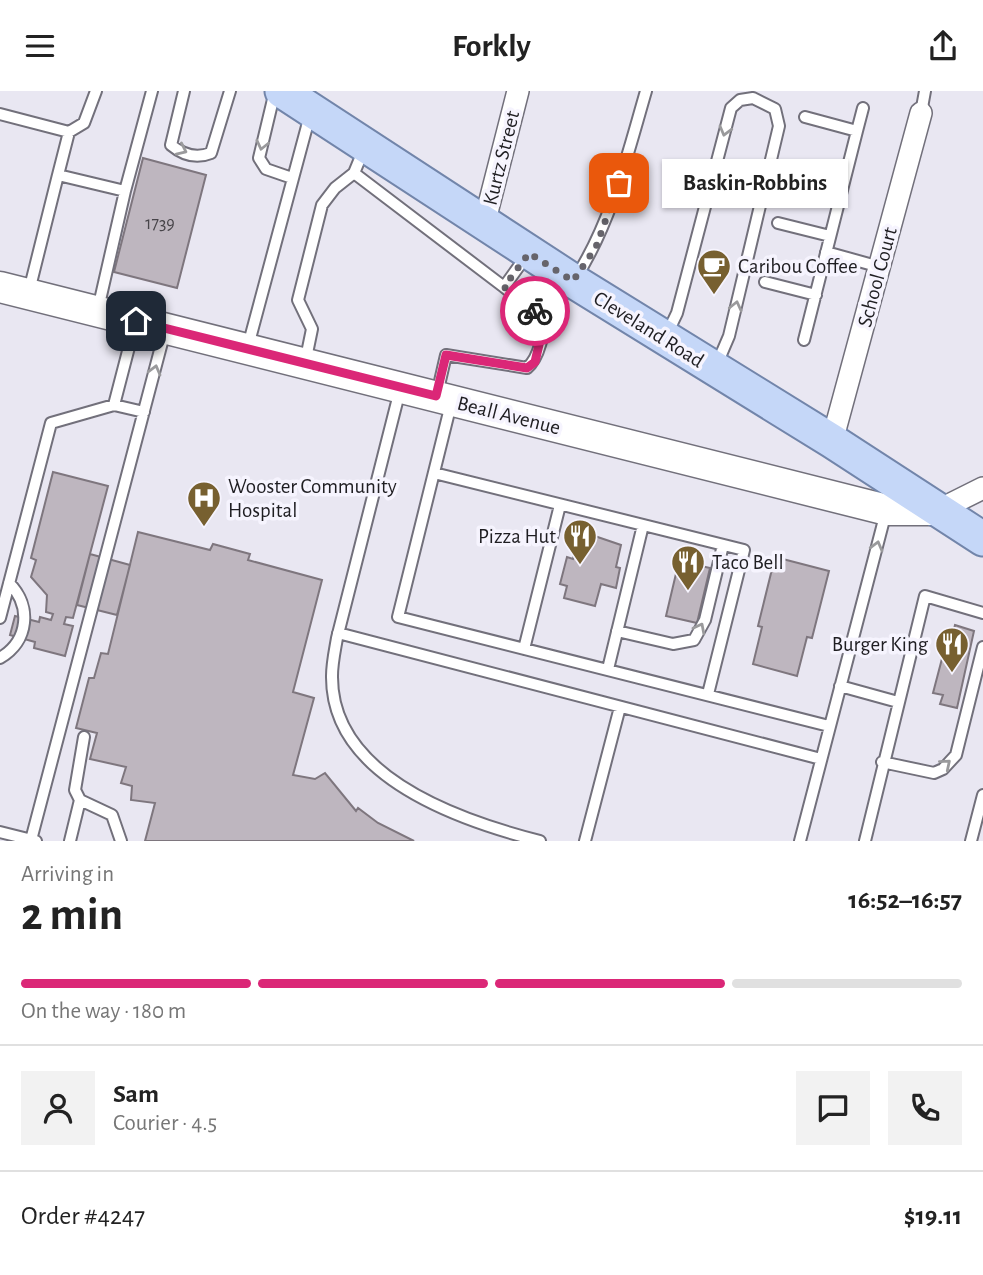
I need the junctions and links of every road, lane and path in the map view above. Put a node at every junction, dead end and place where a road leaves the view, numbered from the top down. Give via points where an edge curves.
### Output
1 (152, 91) edge
2 (184, 91) edge
3 (230, 91) edge
4 (275, 91) edge
5 (282, 91) edge
6 (518, 91) edge
7 (646, 91) edge
8 (925, 91) edge
9 (94, 96) edge
10 (863, 108) dead end
11 (311, 111) junction
12 (921, 113) joint
13 (0, 114) edge
14 (805, 117) dead end
15 (857, 131) junction
16 (69, 132) junction
17 (360, 160) junction
18 (58, 175) junction
19 (791, 175) dead end
20 (292, 178) junction
21 (842, 188) junction
22 (125, 191) junction
23 (778, 223) dead end
24 (484, 224) junction
25 (830, 236) junction
26 (826, 252) junction
27 (529, 253) junction
28 (880, 267) junction
29 (573, 281) junction
30 (765, 282) dead end
31 (504, 287) junction
32 (14, 290) edge
33 (816, 295) junction
34 (98, 311) junction
35 (136, 321) junction
36 (166, 328) junction
37 (664, 339) junction
38 (804, 340) dead end
39 (247, 349) junction
40 (305, 364) junction
41 (715, 370) junction
42 (401, 388) junction
43 (444, 399) junction
44 (114, 405) junction
45 (144, 412) junction
46 (832, 441) junction
47 (434, 473) junction
48 (983, 488) edge
49 (560, 505) junction
50 (887, 510) junction
51 (939, 510) junction
52 (643, 525) junction
53 (983, 539) edge
54 (723, 545) junction
55 (9, 583) junction
56 (983, 613) edge
57 (0, 618) edge
58 (617, 631) junction
59 (338, 633) junction
60 (983, 647) edge
61 (524, 649) junction
62 (0, 658) edge
63 (608, 669) junction
64 (840, 686) junction
65 (708, 694) junction
66 (898, 702) junction
67 (620, 707) junction
68 (829, 726) junction
69 (84, 737) dead end
70 (821, 759) junction
71 (882, 762) junction
72 (983, 795) edge
73 (80, 800) junction
74 (0, 832) edge
75 (34, 840) edge
76 (70, 841) edge
77 (121, 841) edge
78 (540, 841) edge
79 (585, 841) edge
80 (800, 841) edge
81 (865, 841) edge
82 (971, 841) edge

1 - 22 lane
2 -> 3 lane via 171,145 181,153 201,157 211,153
4 -> 20 lane via 259,157 266,169
5 - 11 main road, Cleveland Road
6 - 24 street, Kurtz Street
7 - 29 lane via 612,208 596,247
8 - 12 lane
9 - 16 lane via 84,123
10 - 15 lane
11 - 17 main road, Cleveland Road
11 - 20 lane
12 - 28 street, School Court
13 - 16 lane
14 - 15 lane
15 - 21 lane
16 - 18 lane
17 - 24 main road, Cleveland Road
17 - 31 lane
17 - 40 lane via 335,188 319,218 299,300 312,329
18 - 22 lane
18 - 32 lane
19 - 21 lane
20 - 39 lane
21 - 25 lane
22 - 34 lane
23 - 25 lane
24 - 27 main road, Cleveland Road
25 - 26 lane
26 - 28 lane
26 - 33 lane
27 - 29 main road, Cleveland Road
27 - 31 lane
28 - 46 street, School Court
29 - 37 main road, Cleveland Road
30 - 33 lane
31 - 43 lane via 544,323 535,362 527,368 446,355
32 - 34 street, Beall Avenue
33 - 38 lane
34 - 35 street, Beall Avenue
35 - 36 street, Beall Avenue
35 - 44 lane
36 - 39 street, Beall Avenue
45 -> 36 lane
37 - 41 main road, Cleveland Road
41 -> 37 lane via 729,336 779,126 775,109 765,102 740,100 731,108 677,313
39 - 40 street, Beall Avenue
40 - 42 street, Beall Avenue
41 - 46 main road, Cleveland Road
42 - 43 street, Beall Avenue
42 - 59 lane
43 - 47 lane
43 - 50 street, Beall Avenue
44 - 45 lane
44 - 55 lane via 51,423
45 - 75 lane
46 - 51 main road, Cleveland Road
47 - 49 lane
47 - 61 lane via 398,617
48 - 51 street
49 - 52 lane
49 - 61 lane
50 - 51 street, Beall Avenue
64 -> 50 lane
51 - 53 main road, Cleveland Road
52 - 54 lane
52 - 58 lane
58 -> 54 lane via 673,644 694,640 705,620
54 - 65 lane via 744,550
55 - 57 lane
55 - 62 lane via 25,603 26,614 17,643
56 - 66 lane via 925,596
58 - 63 lane
59 - 67 lane
59 - 78 lane via 332,677 340,717 357,748 380,771 447,812
71 -> 60 lane via 934,773 950,764
61 - 63 lane
63 - 65 lane
64 - 66 lane
64 - 68 lane
65 - 68 lane
66 - 71 lane
67 - 70 lane
67 - 79 lane
68 - 70 lane
69 - 73 lane via 75,790
70 - 80 lane
71 - 81 lane
72 - 82 lane
73 - 76 lane
73 - 77 lane via 112,815
74 - 75 lane

